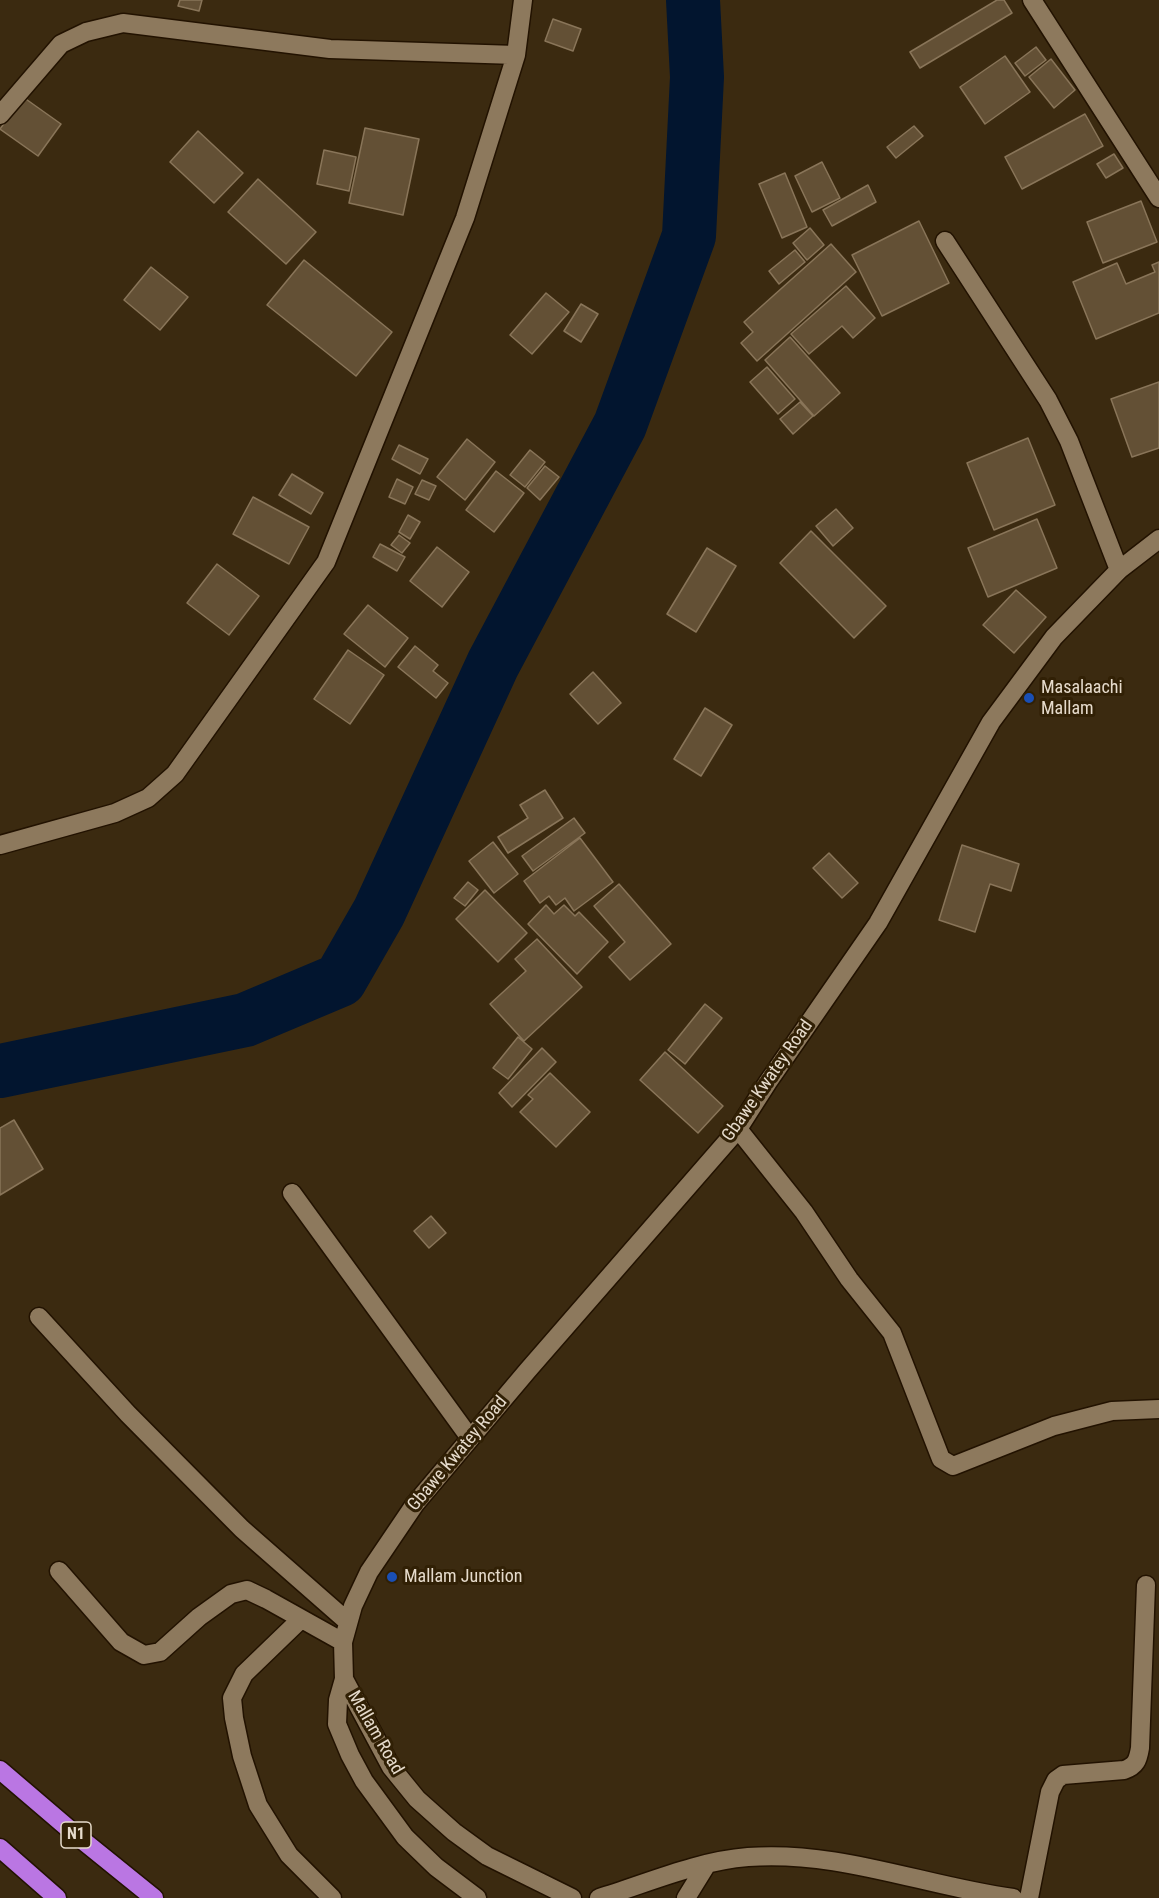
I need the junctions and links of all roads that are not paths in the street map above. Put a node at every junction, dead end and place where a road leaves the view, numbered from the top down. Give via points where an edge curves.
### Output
1 (523, 0) edge
2 (1032, 0) edge
3 (516, 55) junction
4 (0, 115) edge
5 (1159, 198) edge
6 (945, 241) dead end
7 (1159, 538) edge
8 (1119, 570) junction
9 (0, 845) edge
10 (738, 1129) junction
11 (292, 1194) dead end
12 (39, 1317) dead end
13 (1159, 1409) edge
14 (470, 1438) junction
15 (58, 1571) dead end
16 (1146, 1585) dead end
17 (301, 1618) junction
18 (348, 1622) junction
19 (343, 1642) junction
20 (344, 1679) junction
21 (0, 1770) edge
22 (0, 1848) edge
23 (707, 1864) junction
24 (920, 1880) junction
25 (57, 1898) edge
26 (154, 1898) edge
27 (332, 1898) edge
28 (477, 1898) edge
29 (572, 1898) edge
30 (599, 1898) edge
31 (686, 1898) edge
32 (945, 1898) edge
33 (1013, 1898) edge
34 (1029, 1898) edge

1 - 3 street
2 - 5 street
3 - 4 street via 330,49 123,23 86,32 61,44
3 - 9 street via 465,218 326,562 175,774 148,798 115,813
6 - 8 street via 1048,400 1069,441
7 - 8 street, Gbawe Kwatey Road
8 - 10 street, Gbawe Kwatey Road via 1054,637 991,722 878,923
10 - 13 street via 892,1333 941,1459 953,1466 1054,1426 1112,1411
10 - 14 street, Gbawe Kwatey Road
11 - 14 street
12 - 18 street via 242,1529
14 - 18 street, Gbawe Kwatey Road via 415,1504 369,1572
15 - 17 street via 121,1642 144,1655 160,1652 231,1594 247,1590
16 - 34 street via 1137,1760 1124,1770 1064,1775 1056,1780 1050,1792
17 - 19 street
17 - 27 street via 244,1674 232,1698 234,1718 258,1804 289,1855
18 - 19 street, Gbawe Kwatey Road
19 - 20 street, Gbawe Kwatey Road
20 - 28 street, Mallam Road via 337,1724 364,1781 405,1837
20 - 29 street, Mallam Road via 391,1767 417,1799 488,1856
21 - 26 highway, N1
22 - 25 highway
23 - 24 street via 747,1857 814,1858
23 - 30 street
23 - 31 street
24 - 32 street
24 - 33 street

